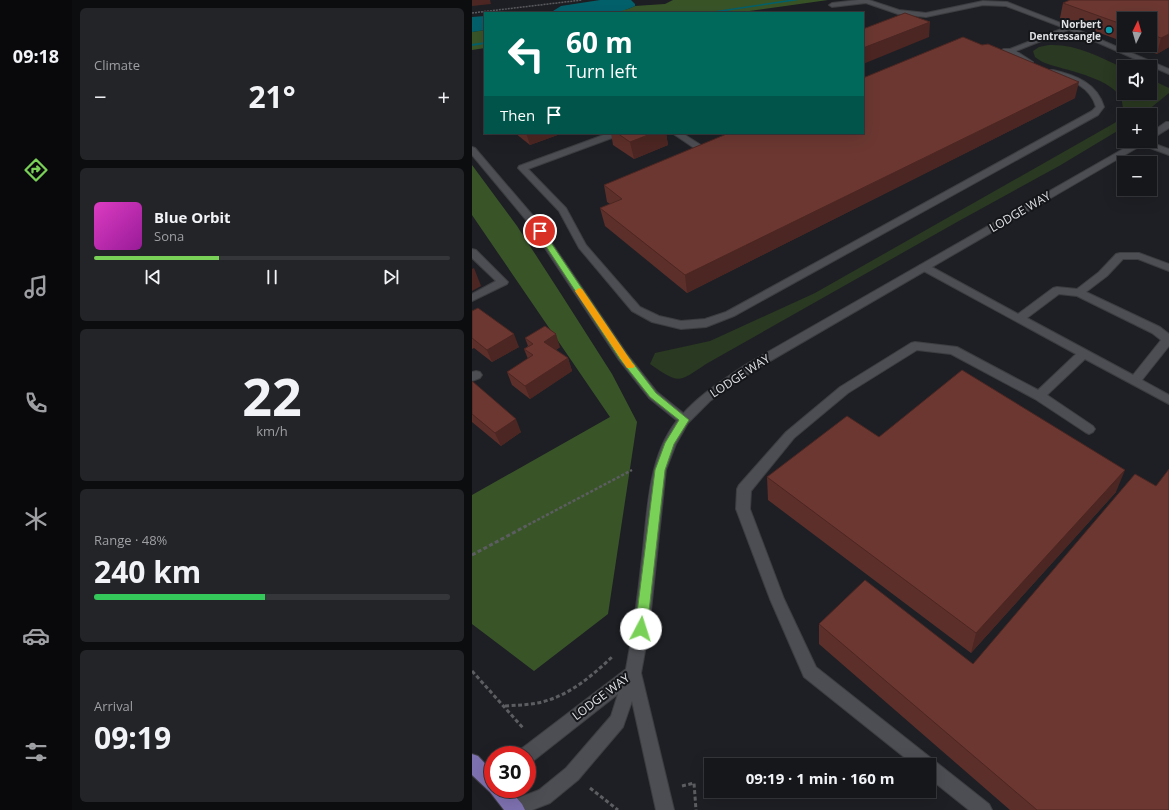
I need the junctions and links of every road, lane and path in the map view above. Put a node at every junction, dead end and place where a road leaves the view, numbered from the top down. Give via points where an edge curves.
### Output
1 (582, 0) edge
2 (832, 5) dead end
3 (472, 13) edge
4 (1068, 28) junction
5 (995, 51) edge
6 (1011, 51) junction
7 (1169, 72) edge
8 (1169, 124) edge
9 (1157, 132) edge
10 (614, 134) edge
11 (678, 134) edge
12 (718, 145) edge
13 (1157, 146) edge
14 (1131, 148) edge
15 (472, 150) edge
16 (1169, 152) edge
17 (472, 252) edge
18 (924, 267) junction
19 (1169, 268) edge
20 (1079, 293) junction
21 (472, 298) edge
22 (1018, 318) junction
23 (1168, 338) edge
24 (1083, 354) junction
25 (1135, 381) junction
26 (1039, 396) junction
27 (1169, 400) edge
28 (684, 420) junction
29 (1089, 429) dead end
30 (632, 470) dead end
31 (472, 555) edge
32 (615, 654) dead end
33 (633, 673) junction
34 (505, 706) dead end
35 (536, 748) edge
36 (918, 758) edge
37 (472, 762) edge
38 (936, 773) edge
39 (484, 775) edge
40 (505, 798) edge
41 (515, 809) edge
42 (665, 810) edge
43 (983, 810) edge

1 - 3 path
2 - 4 street via 866,1 898,12 926,15 983,3 1007,4
4 - 6 street
4 - 7 street
5 - 6 street
6 - 10 street via 1026,63 1073,79 1095,92 1100,107 1095,113 730,314 706,323 681,325 656,319 636,309 582,246 563,210 522,168
8 - 9 street, LODGE WAY
11 - 12 street via 704,150
13 - 16 street
14 - 18 street, LODGE WAY
15 - 28 street via 531,219 623,356 653,395
17 - 21 street via 503,282
18 - 22 street
18 - 28 street, LODGE WAY via 749,368 706,398
19 - 20 street via 1139,256 1120,256
20 - 22 street via 1057,290
20 - 23 street
22 - 24 street
23 - 25 street
24 - 25 street
24 - 26 street
25 - 27 street
26 - 29 street
26 - 36 street via 953,350 915,346 838,395 790,435 744,490 743,509 777,599 810,672
28 - 33 street, LODGE WAY via 670,443 660,470 641,629
30 - 31 path
32 - 34 path via 600,669 572,689 546,701
33 - 35 street, LODGE WAY
33 - 41 street via 617,721 572,774 544,797
33 - 42 street
37 - 39 main road
38 - 43 street
40 - 41 main road

